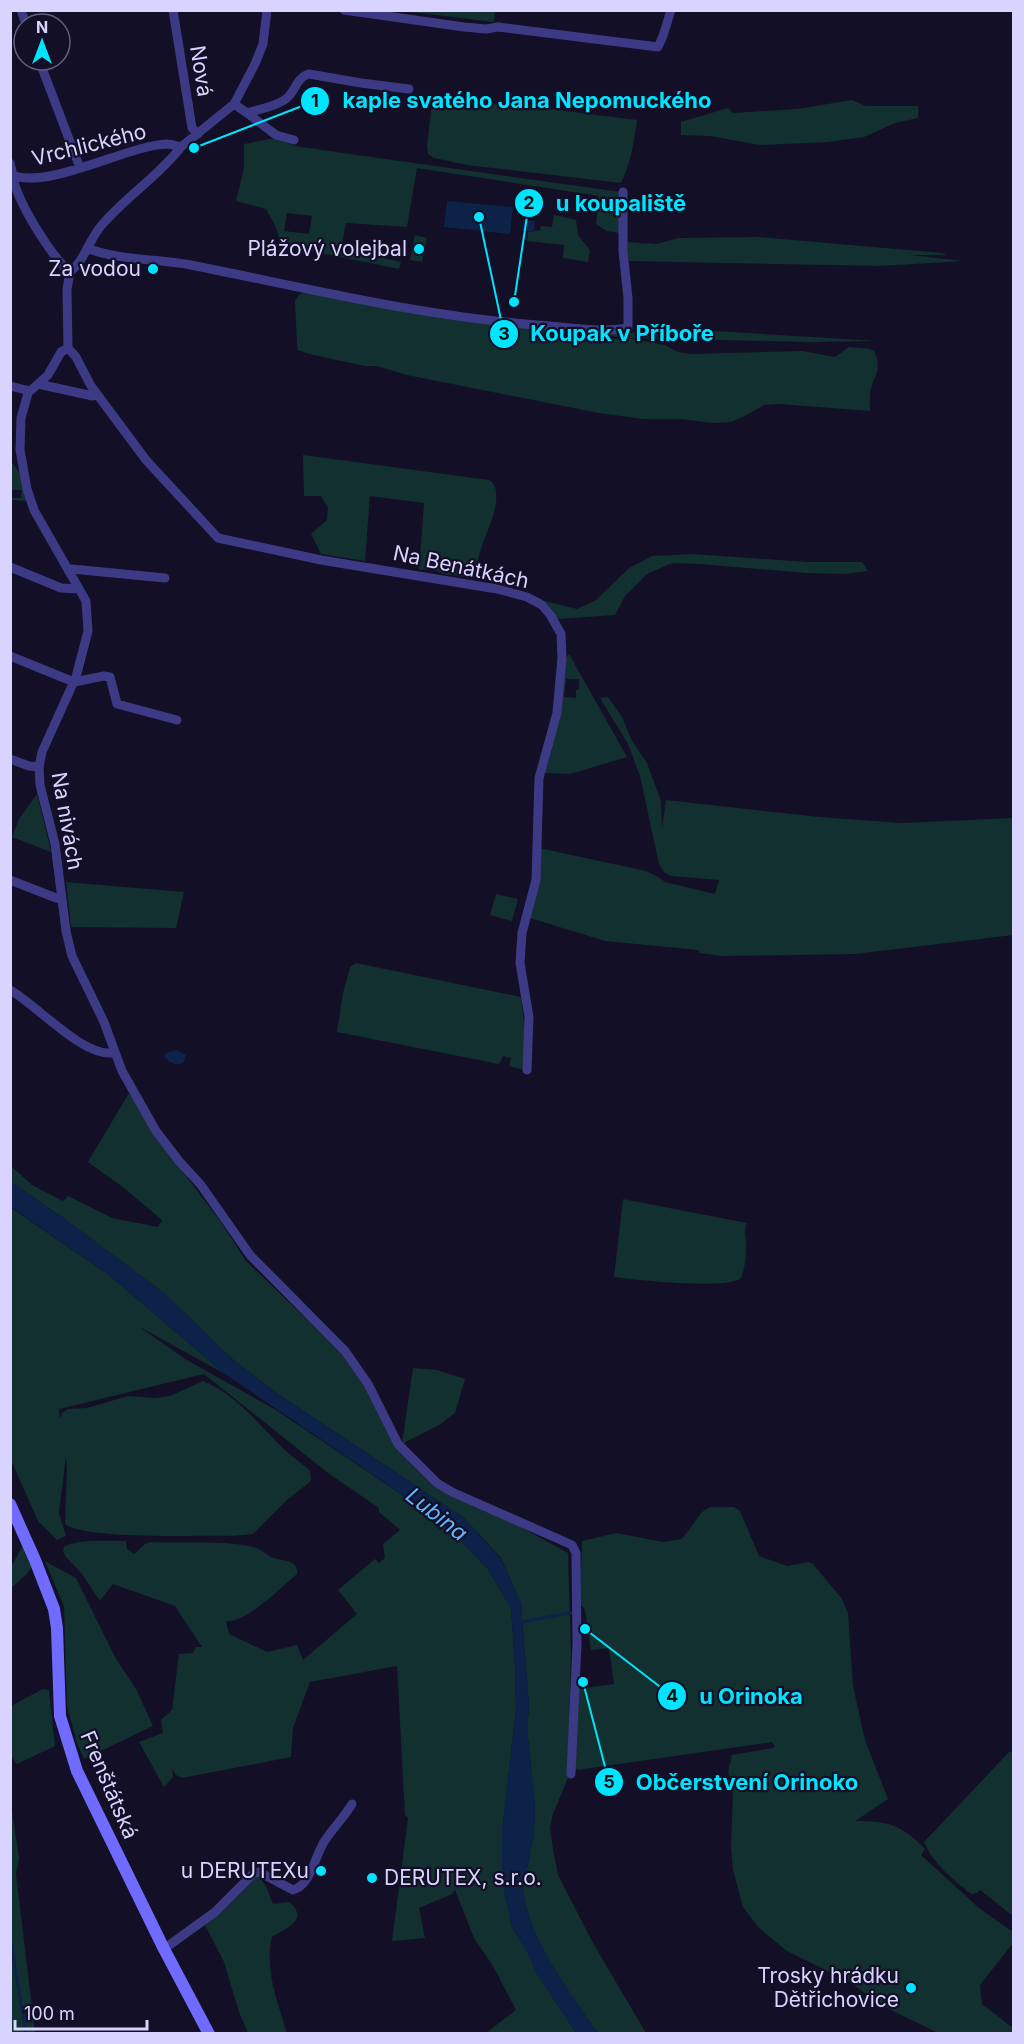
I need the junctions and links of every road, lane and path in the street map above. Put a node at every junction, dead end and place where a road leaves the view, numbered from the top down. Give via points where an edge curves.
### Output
1 (15, 10) edge
2 (173, 10) edge
3 (267, 10) edge
4 (344, 10) edge
5 (671, 10) edge
6 (10, 14) edge
7 (44, 72) edge
8 (409, 88) dead end
9 (234, 104) junction
10 (247, 113) junction
11 (198, 134) junction
12 (294, 140) dead end
13 (181, 147) junction
14 (10, 164) edge
15 (80, 168) junction
16 (12, 175) edge
17 (623, 192) dead end
18 (87, 248) junction
19 (70, 272) junction
20 (68, 348) junction
21 (10, 387) edge
22 (34, 388) junction
23 (97, 394) junction
24 (16, 454) edge
25 (10, 567) edge
26 (69, 572) junction
27 (165, 578) dead end
28 (79, 589) junction
29 (10, 656) edge
30 (74, 682) junction
31 (177, 720) dead end
32 (10, 759) edge
33 (39, 767) junction
34 (10, 880) edge
35 (62, 899) junction
36 (10, 990) edge
37 (115, 1052) junction
38 (527, 1070) dead end
39 (10, 1504) edge
40 (571, 1774) dead end
41 (352, 1804) dead end
42 (164, 1949) junction
43 (209, 2034) edge

1 - 6 street
2 - 11 street, Nová via 192,128
3 - 9 street via 263,44
4 - 5 street via 464,27 498,27 658,46
7 - 15 street
8 - 10 street via 309,74 285,99
9 - 10 street
9 - 11 street
10 - 12 street via 276,135
11 - 13 street
13 - 15 street, Vrchlického via 158,146
13 - 18 street via 102,225
14 - 16 street
15 - 16 street, Vrchlického via 43,177 20,179
16 - 19 street via 31,220
17 - 18 street via 628,328 621,329 534,325 442,314
18 - 19 street via 78,266
19 - 20 street
20 - 22 street, Na nivách
20 - 23 street, Na Benátkách
21 - 22 street
22 - 23 street
22 - 24 street, Na nivách via 21,418
23 - 38 street, Na Benátkách via 146,460 218,538 321,560 497,589 542,604 551,616 561,633 562,658 557,713 539,778 536,880 522,933 520,963 529,1017
24 - 26 street, Na nivách via 34,510
25 - 28 street via 61,588
26 - 27 street via 72,569
26 - 28 street, Na nivách
28 - 30 street, Na nivách via 86,601 88,631
29 - 30 street
30 - 31 street via 110,677 117,705
30 - 33 street, Na nivách
32 - 33 street
33 - 35 street, Na nivách
34 - 35 street
35 - 37 street, Na nivách via 72,956
36 - 37 street via 73,1038 98,1051
37 - 40 street, Na nivách via 131,1090 156,1131 201,1185 250,1255 345,1351 368,1384 398,1444 417,1465 452,1492 572,1545 576,1553 577,1644
39 - 42 main road, Frenštátská via 56,1618 59,1706 80,1779
41 - 42 street via 324,1841 297,1889 254,1873 214,1912
42 - 43 main road, Frenštátská

